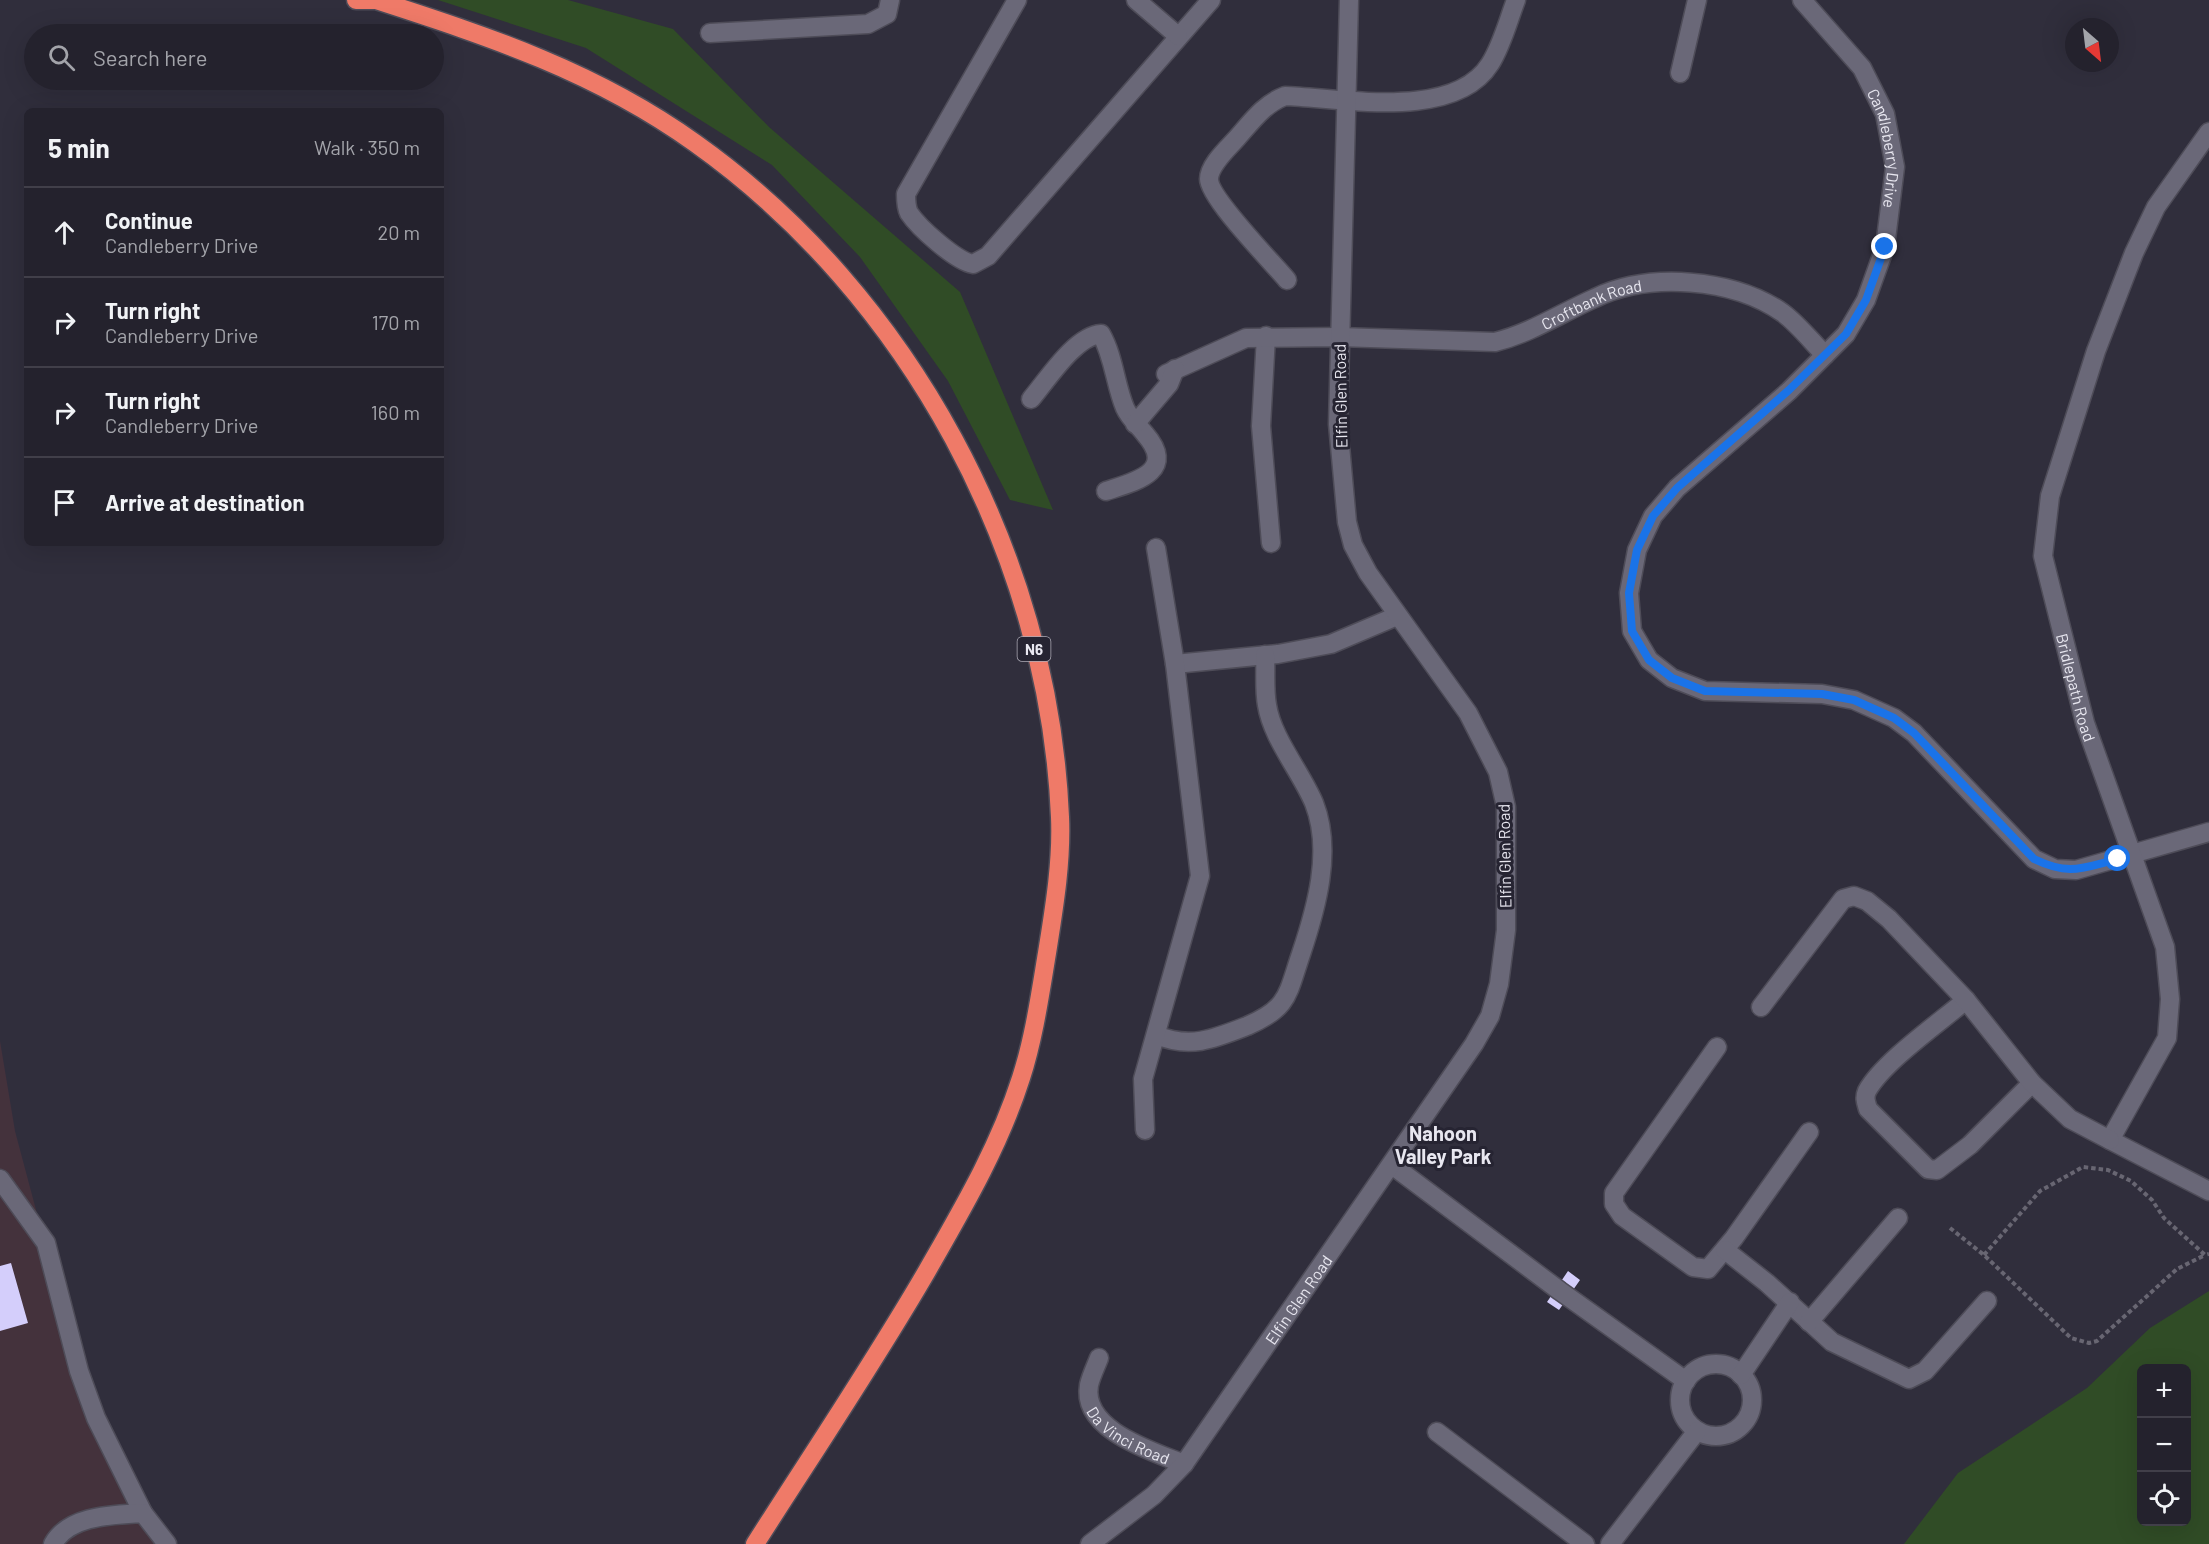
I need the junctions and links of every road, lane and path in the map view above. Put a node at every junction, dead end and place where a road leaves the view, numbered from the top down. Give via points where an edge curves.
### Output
1 (357, 0) edge
2 (376, 0) edge
3 (890, 0) edge
4 (1017, 0) edge
5 (1136, 0) edge
6 (1211, 0) edge
7 (1349, 0) edge
8 (1516, 0) edge
9 (1697, 0) edge
10 (1802, 0) edge
11 (710, 33) dead end
12 (1178, 36) junction
13 (1680, 73) dead end
14 (1347, 99) junction
15 (2209, 132) edge
16 (1287, 280) dead end
17 (1266, 336) junction
18 (1339, 337) junction
19 (1825, 355) junction
20 (1031, 399) dead end
21 (1135, 424) junction
22 (1106, 491) dead end
23 (1271, 543) dead end
24 (1156, 548) dead end
25 (1397, 616) junction
26 (1265, 655) junction
27 (1175, 664) junction
28 (2209, 832) edge
29 (2133, 854) junction
30 (1966, 1000) junction
31 (1761, 1007) dead end
32 (1156, 1035) junction
33 (1717, 1047) dead end
34 (2032, 1083) junction
35 (1145, 1130) dead end
36 (1809, 1132) dead end
37 (2110, 1140) junction
38 (1392, 1165) junction
39 (0, 1179) edge
40 (2209, 1191) edge
41 (1898, 1218) dead end
42 (1950, 1228) dead end
43 (1725, 1250) junction
44 (2207, 1254) edge
45 (1984, 1255) junction
46 (1987, 1301) dead end
47 (1790, 1302) junction
48 (1809, 1322) junction
49 (1099, 1358) dead end
50 (1741, 1375) junction
51 (1686, 1380) junction
52 (1697, 1431) junction
53 (1437, 1432) dead end
54 (1184, 1464) junction
55 (143, 1513) junction
56 (53, 1544) edge
57 (167, 1544) edge
58 (755, 1544) edge
59 (1090, 1544) edge
60 (1585, 1544) edge
61 (1610, 1544) edge

1 - 2 highway, N6
2 - 58 highway, N6 via 467,28 576,73 693,142 798,228 840,273 888,337 929,396 961,454 1019,590 1040,671 1053,742 1060,821 1055,903 1022,1076 971,1195 898,1320
3 - 11 street via 886,14 868,24
4 - 12 street via 906,194 910,214 965,263 973,264 988,256
5 - 12 street
6 - 12 street
7 - 14 street, Elfin Glen Road
8 - 14 street via 1489,65 1477,80 1457,92 1408,102
9 - 13 street
10 - 19 street, Candleberry Drive via 1862,68 1885,114 1895,167 1885,247 1866,300 1846,334
14 - 16 street via 1275,99 1254,118 1209,179 1223,206
14 - 18 street, Elfin Glen Road
15 - 29 street, Bridlepath Road via 2156,207 2104,329 2050,496 2043,556 2085,723
17 - 18 street, Croftbank Road
17 - 21 street, Croftbank Road via 1246,338 1170,371 1169,384
17 - 23 street via 1260,426
18 - 19 street, Croftbank Road via 1495,342 1516,337 1596,297 1630,285 1692,282 1753,298 1784,313
18 - 25 street, Elfin Glen Road via 1338,424 1347,522 1353,545
19 - 29 street, Candleberry Drive via 1677,488 1653,516 1637,550 1629,593 1632,631 1649,660 1672,678 1705,691 1822,694 1873,706 1914,733 2034,859 2055,869 2076,870
20 - 21 street via 1078,344 1089,335 1101,334 1126,410
21 - 22 street via 1155,450 1156,464 1144,479
24 - 27 street
25 - 26 street via 1331,644
25 - 38 street, Elfin Glen Road via 1468,713 1498,772 1506,807 1506,930 1490,1016
26 - 27 street
26 - 32 street via 1267,706 1315,805 1321,833 1317,898 1309,930 1286,999 1275,1012 1195,1042 1172,1042
27 - 32 street via 1200,876
28 - 29 street, Candleberry Drive
29 - 37 street, Bridlepath Road via 2165,947 2170,999 2167,1038
30 - 31 street via 1889,919 1854,896 1843,899
30 - 34 street
30 - 34 street via 1882,1071 1867,1092 1868,1109 1928,1169 1937,1170 1970,1145
32 - 35 street via 1143,1079
33 - 43 street via 1613,1199 1622,1216 1693,1267 1708,1269
34 - 37 street via 2070,1119
36 - 43 street
37 - 40 street
38 - 51 street
38 - 54 street, Elfin Glen Road
39 - 55 street via 46,1243 96,1418
41 - 48 street
42 - 45 path
43 - 47 street
44 - 45 path via 2177,1269 2097,1341 2089,1343 2071,1338
44 - 45 path via 2164,1218 2152,1200 2131,1181 2108,1170 2083,1167 2040,1191
46 - 48 street via 1925,1371 1909,1379 1832,1342
47 - 48 street
47 - 50 street
49 - 54 street, Da Vinci Road via 1089,1385 1089,1399 1095,1411 1119,1436
50 - 51 street via 1723,1365 1712,1365 1702,1367
50 - 52 street via 1751,1403 1744,1422 1717,1436
51 - 52 street via 1680,1402 1688,1424
52 - 61 street
53 - 60 street
54 - 59 street, Elfin Glen Road via 1154,1495
55 - 56 street via 96,1517 65,1529
55 - 57 street

